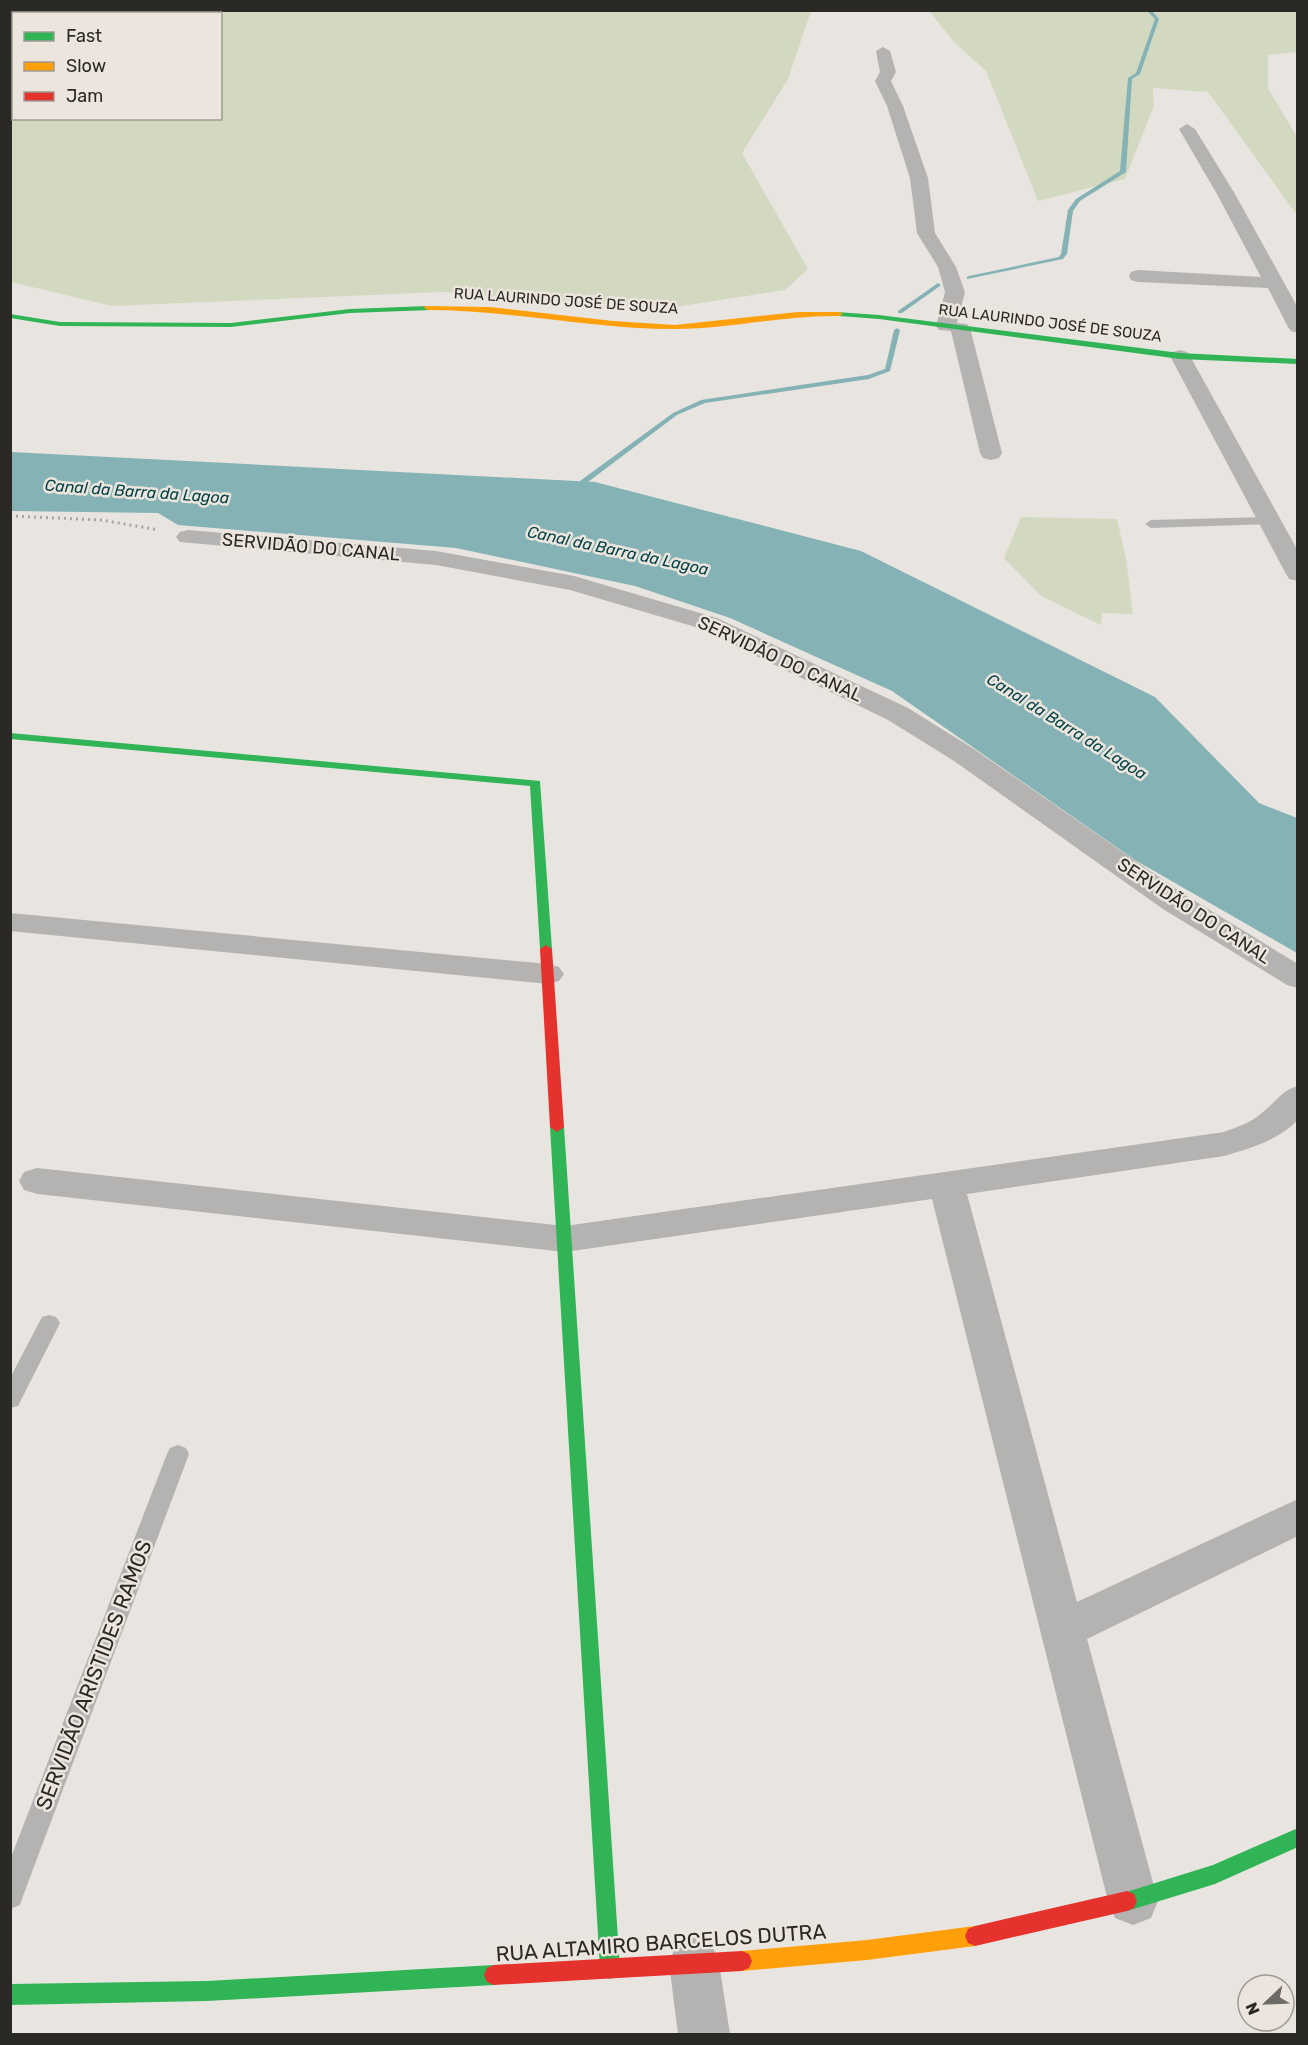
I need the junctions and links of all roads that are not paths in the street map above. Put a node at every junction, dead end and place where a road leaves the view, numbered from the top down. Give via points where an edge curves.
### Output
1 (883, 51) dead end
2 (1187, 129) dead end
3 (1137, 276) dead end
4 (1274, 283) junction
5 (10, 316) edge
6 (953, 327) junction
7 (1298, 327) edge
8 (1180, 356) junction
9 (1298, 362) edge
10 (991, 453) dead end
11 (1267, 521) junction
12 (1151, 524) dead end
13 (188, 537) road end
14 (1298, 574) edge
15 (10, 736) edge
16 (10, 922) edge
17 (549, 974) junction
18 (1298, 978) edge
19 (1298, 1097) edge
20 (37, 1181) dead end
21 (946, 1184) junction
22 (565, 1239) junction
23 (49, 1323) dead end
24 (10, 1400) edge
25 (178, 1454) dead end
26 (1298, 1516) edge
27 (1063, 1630) junction
28 (1298, 1837) edge
29 (10, 1896) edge
30 (1133, 1901) junction
31 (694, 1963) junction
32 (610, 1969) junction
33 (10, 1995) edge
34 (704, 2034) edge

1 - 6 street via 888,72 884,87 895,106 919,178 926,233 947,267 955,292
2 - 4 street
3 - 4 street
4 - 7 street
5 - 6 street, RUA LAURINDO JOSÉ DE SOUZA via 60,324 179,326 434,308 650,327 826,313
6 - 8 street, RUA LAURINDO JOSÉ DE SOUZA
6 - 10 street
8 - 9 street, RUA LAURINDO JOSÉ DE SOUZA
8 - 11 street
11 - 12 lane
11 - 14 street
13 - 18 street, SERVIDÃO DO CANAL via 436,558 574,584 708,623 898,714 1033,802 1174,902
15 - 17 street via 536,783
16 - 17 street
17 - 22 street
19 - 21 street via 1269,1128 1224,1144
20 - 22 street
21 - 22 street
21 - 27 street
22 - 32 street
23 - 24 lane
25 - 29 lane, SERVIDÃO ARISTIDES RAMOS
26 - 27 street
27 - 30 street
28 - 30 street, RUA ALTAMIRO BARCELOS DUTRA via 1257,1857
30 - 31 street, RUA ALTAMIRO BARCELOS DUTRA via 1001,1931 917,1945
31 - 32 street, RUA ALTAMIRO BARCELOS DUTRA
31 - 34 street
32 - 33 street, RUA ALTAMIRO BARCELOS DUTRA via 136,1994

